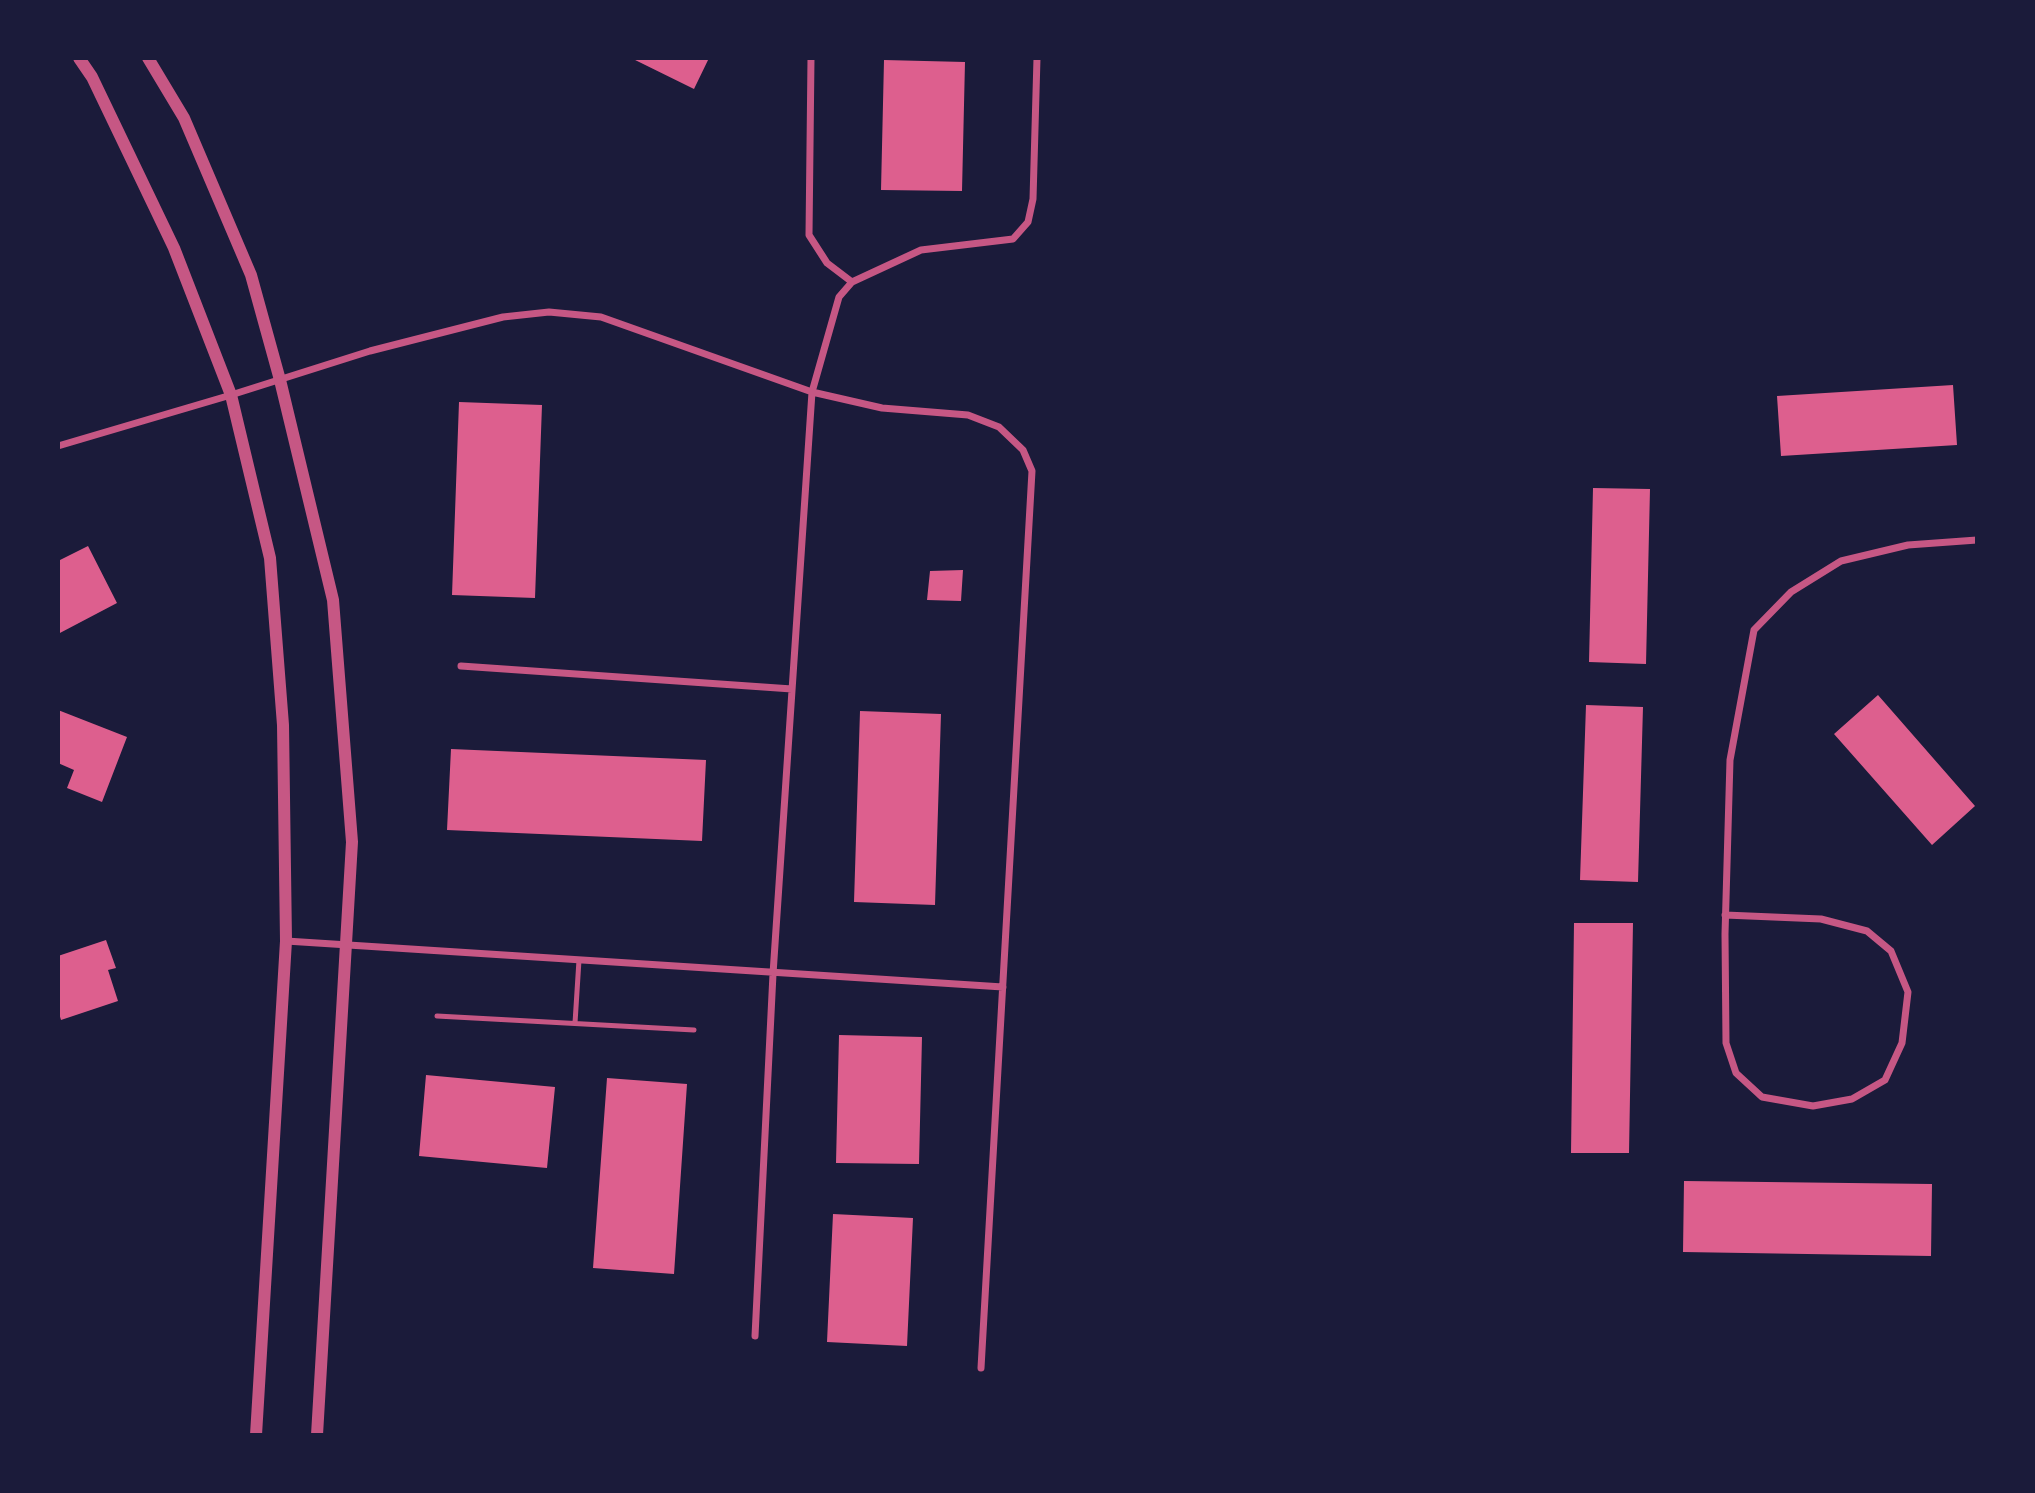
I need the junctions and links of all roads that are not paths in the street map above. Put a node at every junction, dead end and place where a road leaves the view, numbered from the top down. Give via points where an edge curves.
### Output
1 (79, 58) edge
2 (149, 58) edge
3 (811, 58) edge
4 (1037, 58) edge
5 (852, 282) junction
6 (280, 380) junction
7 (812, 392) junction
8 (232, 395) junction
9 (58, 446) edge
10 (1977, 540) edge
11 (461, 666) dead end
12 (792, 689) junction
13 (1725, 915) junction
14 (286, 941) junction
15 (344, 944) junction
16 (579, 960) junction
17 (773, 974) junction
18 (1003, 986) junction
19 (437, 1016) dead end
20 (575, 1023) junction
21 (694, 1030) dead end
22 (755, 1336) dead end
23 (981, 1368) dead end
24 (256, 1435) edge
25 (317, 1435) edge

1 - 8 street via 174,248
2 - 6 street via 184,118 251,275
3 - 5 street via 809,236 827,263
4 - 5 street via 1033,199 1028,222 1013,239 921,250
5 - 7 street via 839,298
6 - 7 street via 503,317 549,312 601,317
6 - 8 street
6 - 15 street via 333,600 352,842
7 - 12 street
7 - 18 street via 882,408 968,415 999,427 1023,450 1032,471
8 - 9 street
8 - 14 street via 270,558 283,725
10 - 13 street via 1908,545 1841,561 1791,592 1754,630 1730,760
11 - 12 street
12 - 17 street
13 - 13 street via 1727,1043 1736,1073 1762,1097 1813,1106 1852,1099 1885,1080 1902,1043 1908,992 1891,951 1867,931 1821,919
14 - 15 street
14 - 24 street
15 - 16 street
15 - 25 street
16 - 17 street
16 - 20 lane
17 - 18 street
17 - 22 street
18 - 23 street
19 - 20 lane
20 - 21 lane

